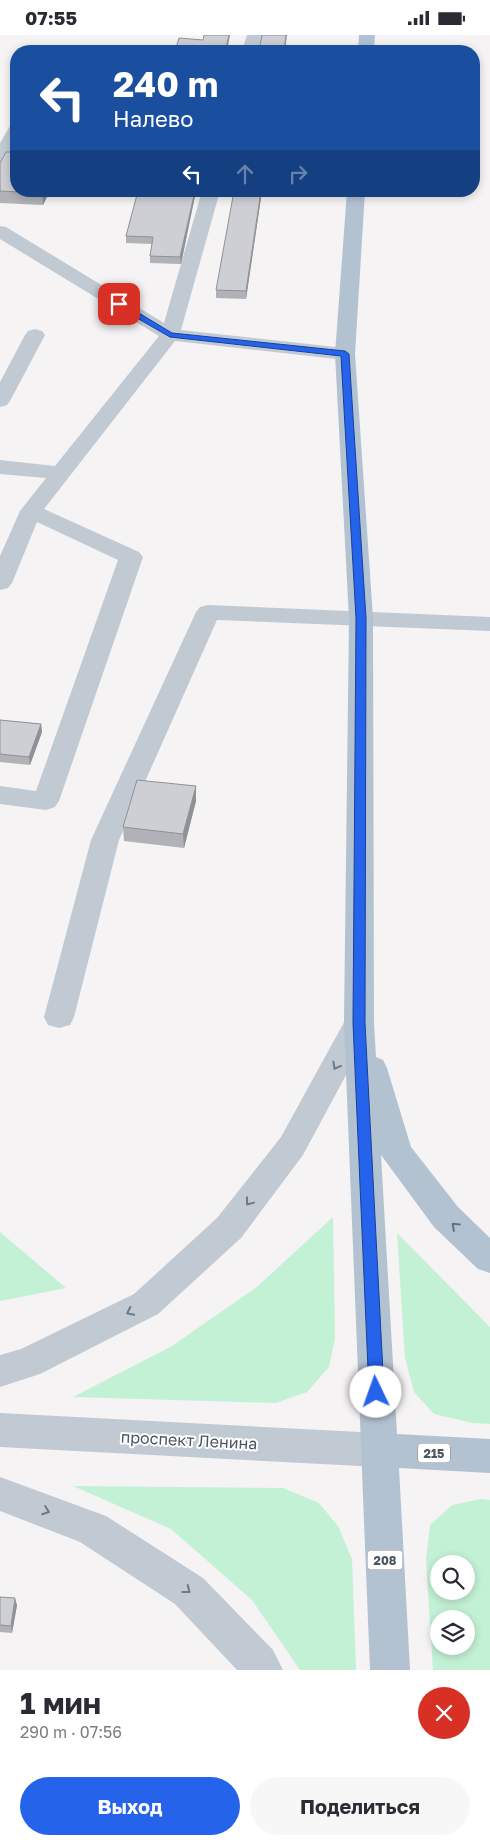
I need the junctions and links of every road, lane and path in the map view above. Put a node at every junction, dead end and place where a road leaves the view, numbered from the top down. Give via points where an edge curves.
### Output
1 (10, 140) edge
2 (0, 158) edge
3 (209, 197) edge
4 (356, 197) edge
5 (0, 231) edge
6 (36, 335) dead end
7 (170, 335) junction
8 (345, 354) junction
9 (0, 401) edge
10 (0, 467) edge
11 (61, 473) junction
12 (31, 511) junction
13 (0, 583) edge
14 (361, 618) junction
15 (490, 624) edge
16 (0, 795) edge
17 (59, 1017) dead end
18 (359, 1023) junction
19 (490, 1259) edge
20 (0, 1371) edge
21 (0, 1430) edge
22 (379, 1450) junction
23 (490, 1456) edge
24 (0, 1494) edge
25 (263, 1670) edge
26 (390, 1670) edge

1 - 2 street
3 - 7 street
4 - 8 main road
5 - 7 street
6 - 9 street
7 - 8 street
7 - 11 street
8 - 14 main road
10 - 11 street
11 - 12 street
12 - 13 street
12 - 16 street via 130,557 46,801
14 - 15 street
14 - 17 street via 208,612 105,840
14 - 18 main road
19 -> 18 main road via 446,1217 396,1152
18 -> 20 street via 292,1146 229,1228 146,1304 28,1363
18 - 22 main road
21 - 22 street, проспект Ленина
22 - 23 main road, 215
22 - 26 main road, 208
24 -> 25 street via 93,1529 189,1591

